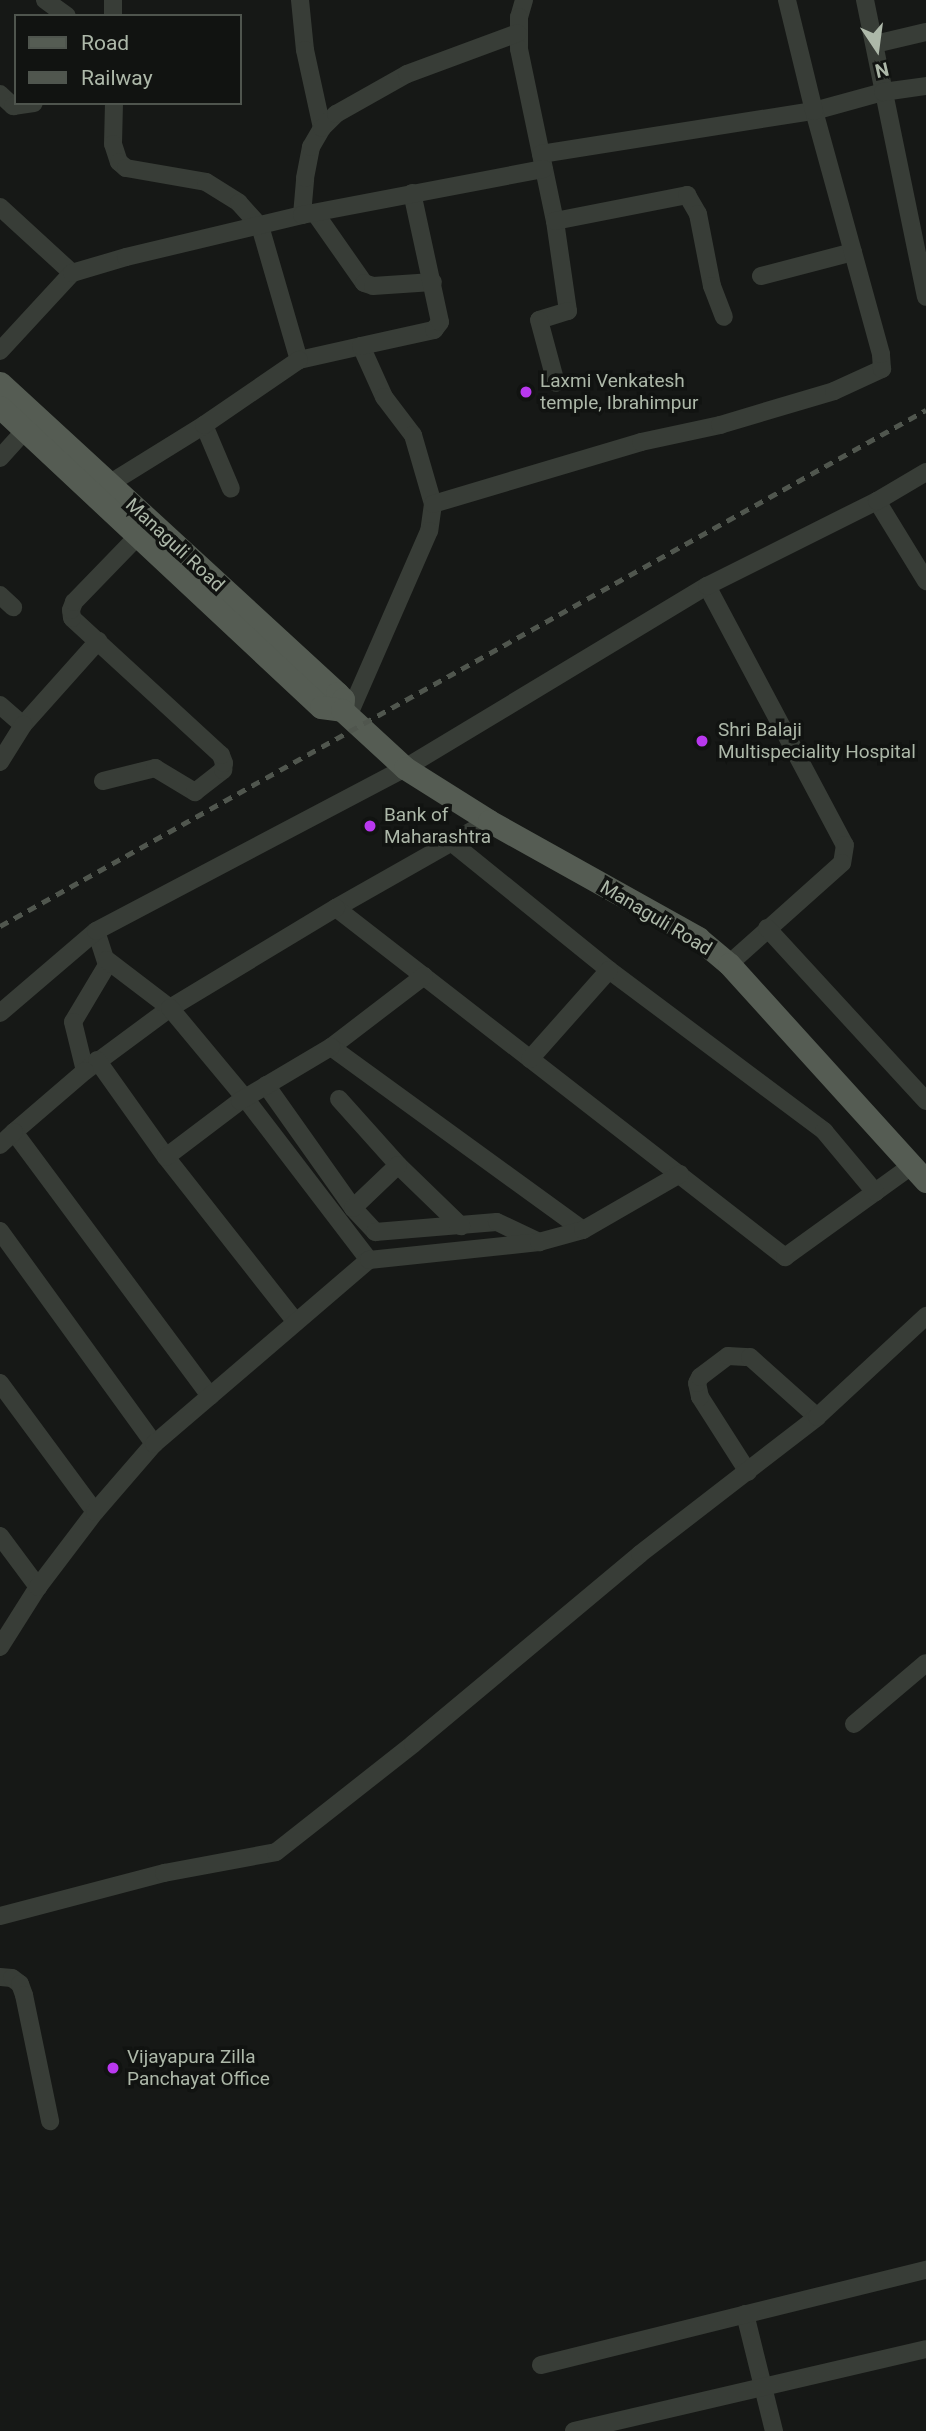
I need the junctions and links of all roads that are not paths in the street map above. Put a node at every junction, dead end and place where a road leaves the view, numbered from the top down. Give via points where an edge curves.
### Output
1 (45, 0) edge
2 (300, 0) edge
3 (524, 0) edge
4 (787, 0) edge
5 (865, 0) edge
6 (64, 14) edge
7 (926, 32) edge
8 (518, 33) junction
9 (875, 44) junction
10 (926, 86) edge
11 (883, 92) junction
12 (0, 94) edge
13 (20, 105) edge
14 (114, 105) edge
15 (814, 111) junction
16 (322, 128) junction
17 (542, 162) junction
18 (412, 193) junction
19 (0, 207) edge
20 (309, 214) junction
21 (555, 221) junction
22 (260, 226) junction
23 (853, 252) junction
24 (72, 273) junction
25 (761, 276) dead end
26 (433, 282) junction
27 (926, 297) edge
28 (724, 317) dead end
29 (361, 346) junction
30 (0, 351) edge
31 (299, 360) junction
32 (0, 383) edge
33 (556, 383) dead end
34 (0, 407) edge
35 (204, 425) junction
36 (26, 430) junction
37 (0, 458) edge
38 (926, 472) edge
39 (109, 484) junction
40 (232, 489) dead end
41 (877, 501) junction
42 (433, 504) junction
43 (140, 534) junction
44 (926, 581) edge
45 (707, 586) junction
46 (98, 641) junction
47 (0, 705) edge
48 (345, 713) junction
49 (23, 725) junction
50 (0, 762) edge
51 (405, 768) junction
52 (103, 781) dead end
53 (489, 821) junction
54 (451, 842) junction
55 (336, 908) junction
56 (766, 928) junction
57 (96, 931) junction
58 (107, 960) junction
59 (729, 964) junction
60 (609, 970) junction
61 (424, 976) junction
62 (170, 1008) junction
63 (0, 1013) edge
64 (331, 1047) junction
65 (530, 1059) junction
66 (91, 1065) junction
67 (266, 1085) junction
68 (245, 1098) junction
69 (339, 1099) dead end
70 (926, 1101) edge
71 (14, 1132) junction
72 (0, 1145) edge
73 (166, 1157) junction
74 (398, 1165) junction
75 (680, 1174) junction
76 (921, 1175) edge
77 (875, 1192) junction
78 (353, 1208) junction
79 (461, 1226) junction
80 (583, 1230) junction
81 (0, 1231) edge
82 (539, 1242) junction
83 (369, 1260) junction
84 (926, 1316) edge
85 (295, 1321) junction
86 (0, 1383) edge
87 (210, 1396) junction
88 (817, 1417) junction
89 (155, 1444) junction
90 (748, 1472) junction
91 (96, 1512) junction
92 (0, 1536) edge
93 (38, 1587) junction
94 (0, 1647) edge
95 (926, 1663) edge
96 (854, 1724) dead end
97 (0, 1916) edge
98 (0, 1977) edge
99 (50, 2121) dead end
100 (926, 2270) edge
101 (745, 2314) junction
102 (926, 2349) edge
103 (541, 2365) dead end
104 (763, 2386) junction
105 (574, 2431) edge
106 (774, 2431) edge

1 - 6 street
2 - 16 street via 305,50
3 - 8 street
4 - 15 street
5 - 9 street
7 - 9 street
8 - 16 street via 407,74 336,114
8 - 17 street
9 - 11 street
10 - 11 street
11 - 15 street
11 - 27 street
12 - 13 street via 13,106
14 - 22 street via 113,144 126,168 206,182 239,203
15 - 17 street
15 - 23 street
16 - 20 street via 311,147 305,178
17 - 18 street
17 - 21 street
18 - 20 street
18 - 26 street
19 - 24 street
20 - 22 street
20 - 26 street via 364,283
21 - 28 street via 687,195 698,214 712,286
21 - 33 street via 568,311 539,320
22 - 24 street
22 - 31 street
23 - 25 street
23 - 42 street via 881,354 877,372 834,391 720,425 641,442
24 - 30 street
26 - 29 street via 441,317 433,330
29 - 31 street
29 - 42 street via 384,397 413,435
31 - 35 street
32 - 39 main road, Managuli Road
34 - 36 main road, Managuli Road
35 - 39 street
35 - 40 street
36 - 37 street
36 - 43 main road, Managuli Road
38 - 41 street
39 - 48 main road, Managuli Road via 337,693
41 - 44 street
41 - 45 street
42 - 48 street via 429,531
43 - 46 street via 71,610 72,618
43 - 48 main road, Managuli Road via 321,708
45 - 51 street
45 - 56 street via 845,845 842,863
46 - 49 street
46 - 52 street via 221,755 224,763 223,770 195,792 155,768
47 - 49 street
48 - 51 main road, Managuli Road
49 - 50 street
51 - 53 main road, Managuli Road
51 - 57 street
53 - 54 street
53 - 59 main road, Managuli Road via 698,938
54 - 55 street
54 - 60 street
55 - 61 street
55 - 62 street
56 - 59 street
56 - 70 street
57 - 58 street
57 - 63 street
58 - 62 street
58 - 66 street via 73,1022
59 - 76 main road, Managuli Road
60 - 65 street
60 - 77 street via 824,1131
61 - 64 street
61 - 65 street
62 - 66 street
62 - 68 street
64 - 67 street
64 - 80 street
65 - 75 street
66 - 71 street
66 - 73 street
67 - 68 street
67 - 78 street
68 - 73 street
68 - 83 street
69 - 74 street
71 - 72 street
71 - 87 street
73 - 85 street
74 - 78 street
74 - 79 street
75 - 77 street via 785,1257
75 - 80 street
76 - 77 street
78 - 79 street via 379,1233
79 - 82 street via 498,1222
80 - 82 street
81 - 89 street
82 - 83 street
83 - 85 street
84 - 88 street
85 - 87 street
86 - 91 street
87 - 89 street
88 - 90 street
88 - 90 street via 750,1357 728,1356 700,1377 700,1396
89 - 91 street
90 - 97 street via 640,1554 276,1852 164,1873
91 - 93 street
92 - 93 street
93 - 94 street
95 - 96 street
98 - 99 street via 20,1984 24,1995
100 - 101 street
101 - 103 street
101 - 104 street
102 - 104 street
104 - 105 street
104 - 106 street

